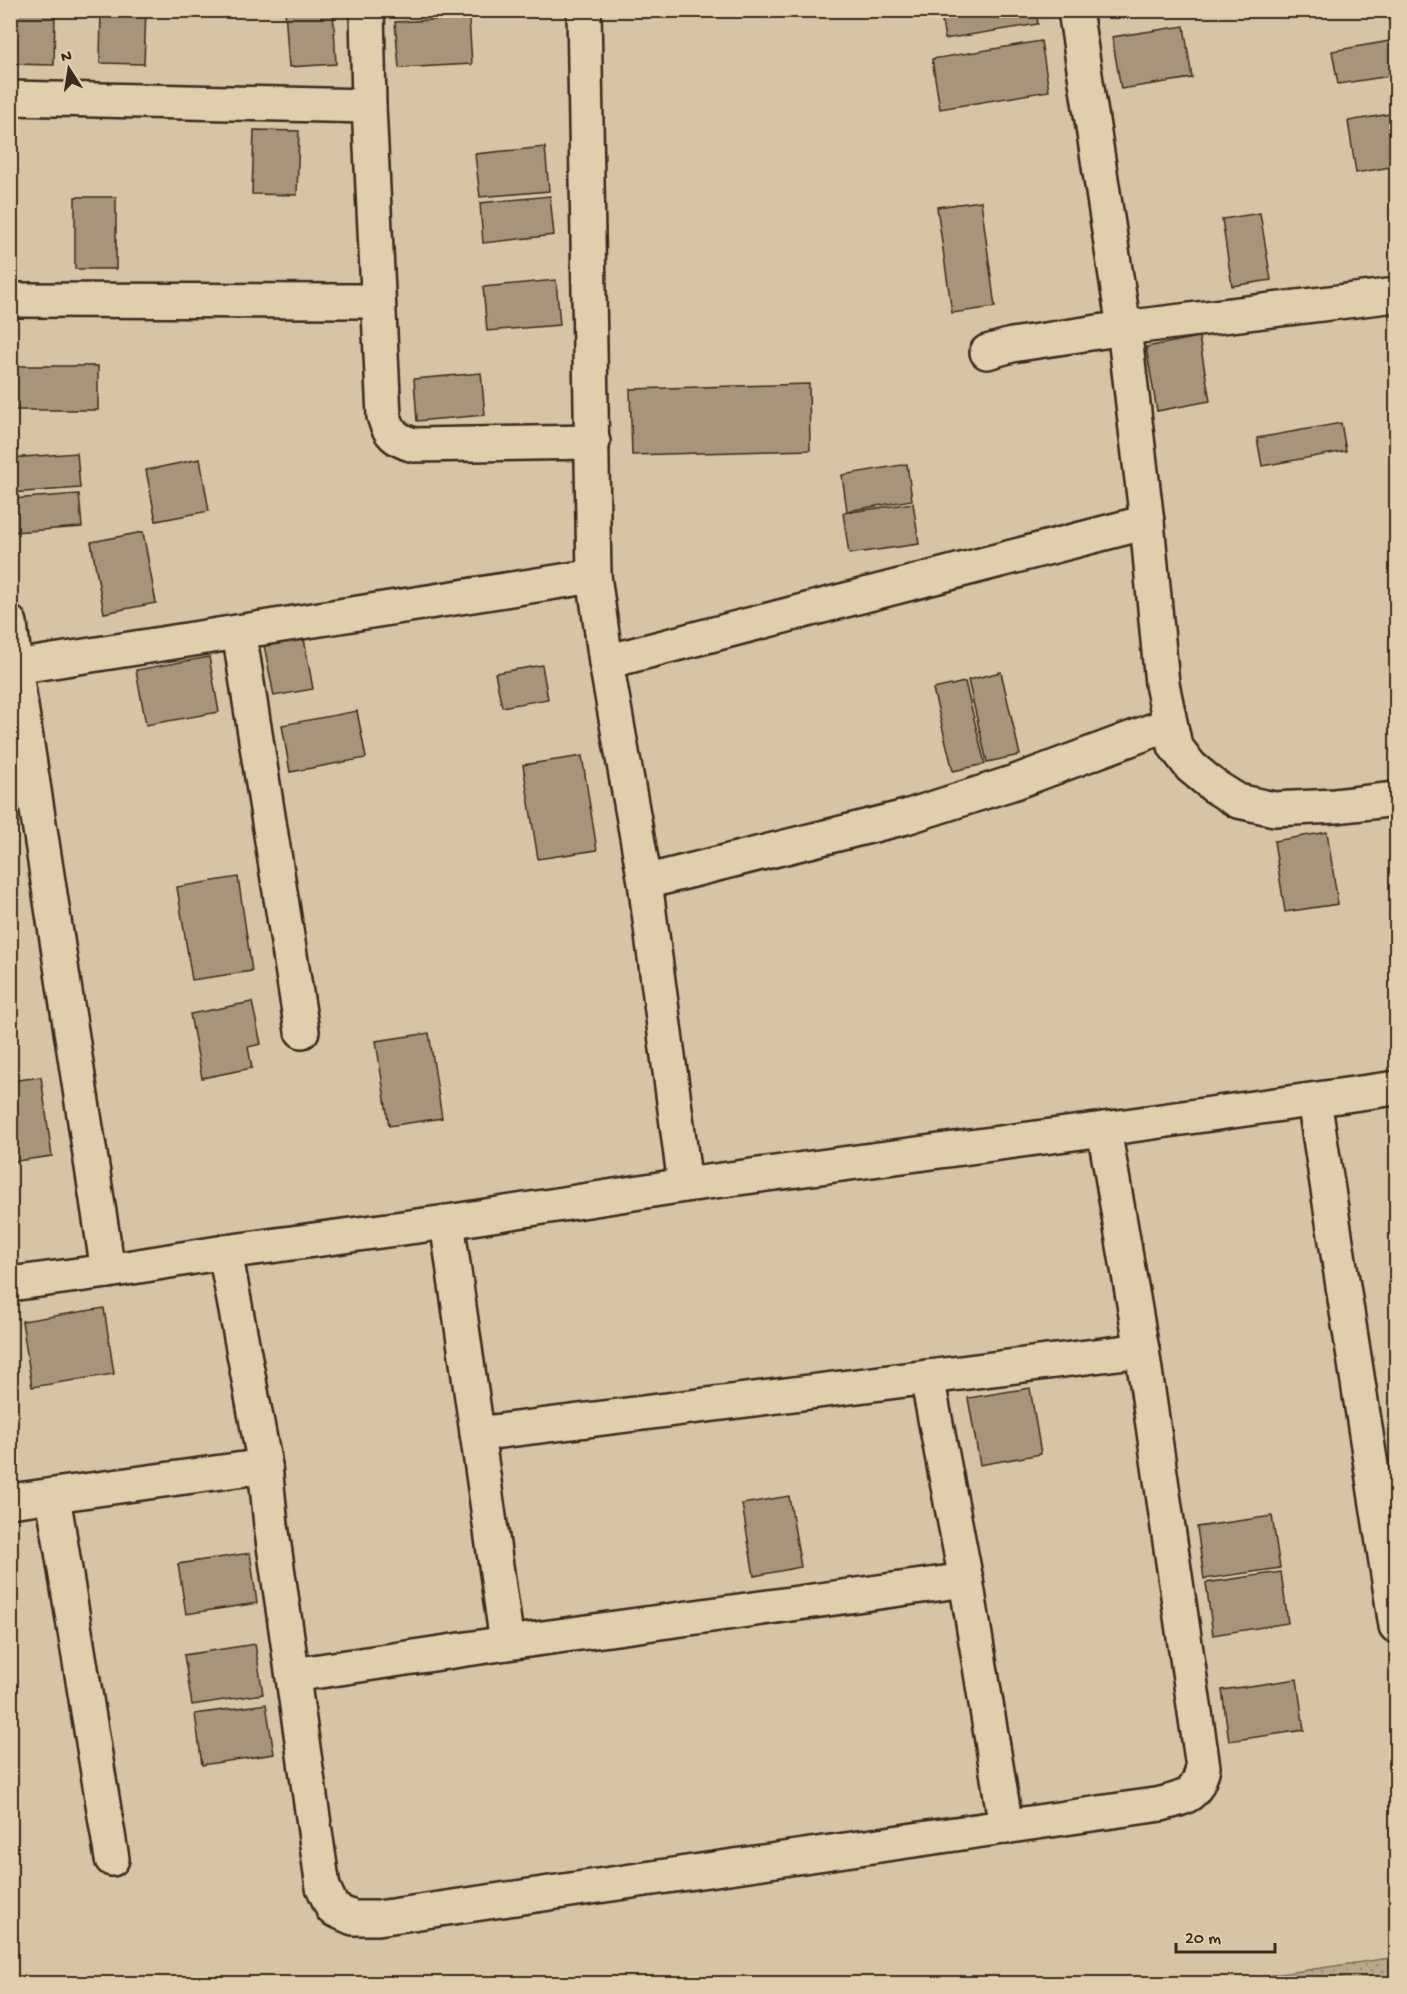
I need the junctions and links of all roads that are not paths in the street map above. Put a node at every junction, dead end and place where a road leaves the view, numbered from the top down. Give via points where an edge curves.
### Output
1 (367, 10) edge
2 (584, 10) edge
3 (1075, 10) edge
4 (10, 98) edge
5 (369, 106) junction
6 (1396, 295) edge
7 (10, 300) edge
8 (377, 301) junction
9 (1124, 328) junction
10 (987, 352) dead end
11 (593, 442) junction
12 (1147, 522) junction
13 (594, 576) junction
14 (10, 623) edge
15 (239, 632) junction
16 (606, 662) junction
17 (15, 667) junction
18 (1170, 724) junction
19 (1396, 799) edge
20 (645, 882) junction
21 (302, 1031) dead end
22 (1396, 1088) edge
23 (1314, 1100) junction
24 (1104, 1130) junction
25 (685, 1185) junction
26 (447, 1222) junction
27 (225, 1252) junction
28 (108, 1271) junction
29 (10, 1284) edge
30 (1142, 1350) junction
31 (927, 1377) junction
32 (477, 1434) junction
33 (265, 1466) junction
34 (53, 1496) junction
35 (10, 1501) edge
36 (1392, 1573) edge
37 (966, 1580) junction
38 (1396, 1626) edge
39 (507, 1643) junction
40 (293, 1675) junction
41 (1006, 1827) junction
42 (112, 1859) dead end

1 - 5 street
2 - 11 street
3 - 9 street
4 - 5 street
5 - 8 street
6 - 9 street
7 - 8 street
8 - 11 street via 384,416 396,438 414,445
9 - 10 street
9 - 12 street
11 - 13 street
12 - 16 street
12 - 18 street via 1162,684
13 - 15 street
13 - 16 street
14 - 17 street
15 - 17 street
15 - 21 street
16 - 20 street
17 - 28 street
18 - 19 street via 1175,746 1191,767 1238,801 1274,809
18 - 20 street via 1015,782 906,817
20 - 25 street
22 - 23 street
23 - 24 street
23 - 36 street
24 - 25 street
24 - 30 street
25 - 26 street
26 - 27 street
26 - 32 street
27 - 28 street
27 - 33 street
28 - 29 street
30 - 31 street
30 - 41 street via 1203,1767 1199,1785 1186,1798 1161,1804
31 - 32 street
31 - 37 street
32 - 39 street
33 - 34 street
33 - 40 street
34 - 35 street
34 - 42 street
36 - 38 street
37 - 39 street
37 - 41 street
39 - 40 street
40 - 41 street via 323,1887 333,1909 353,1918 390,1917

